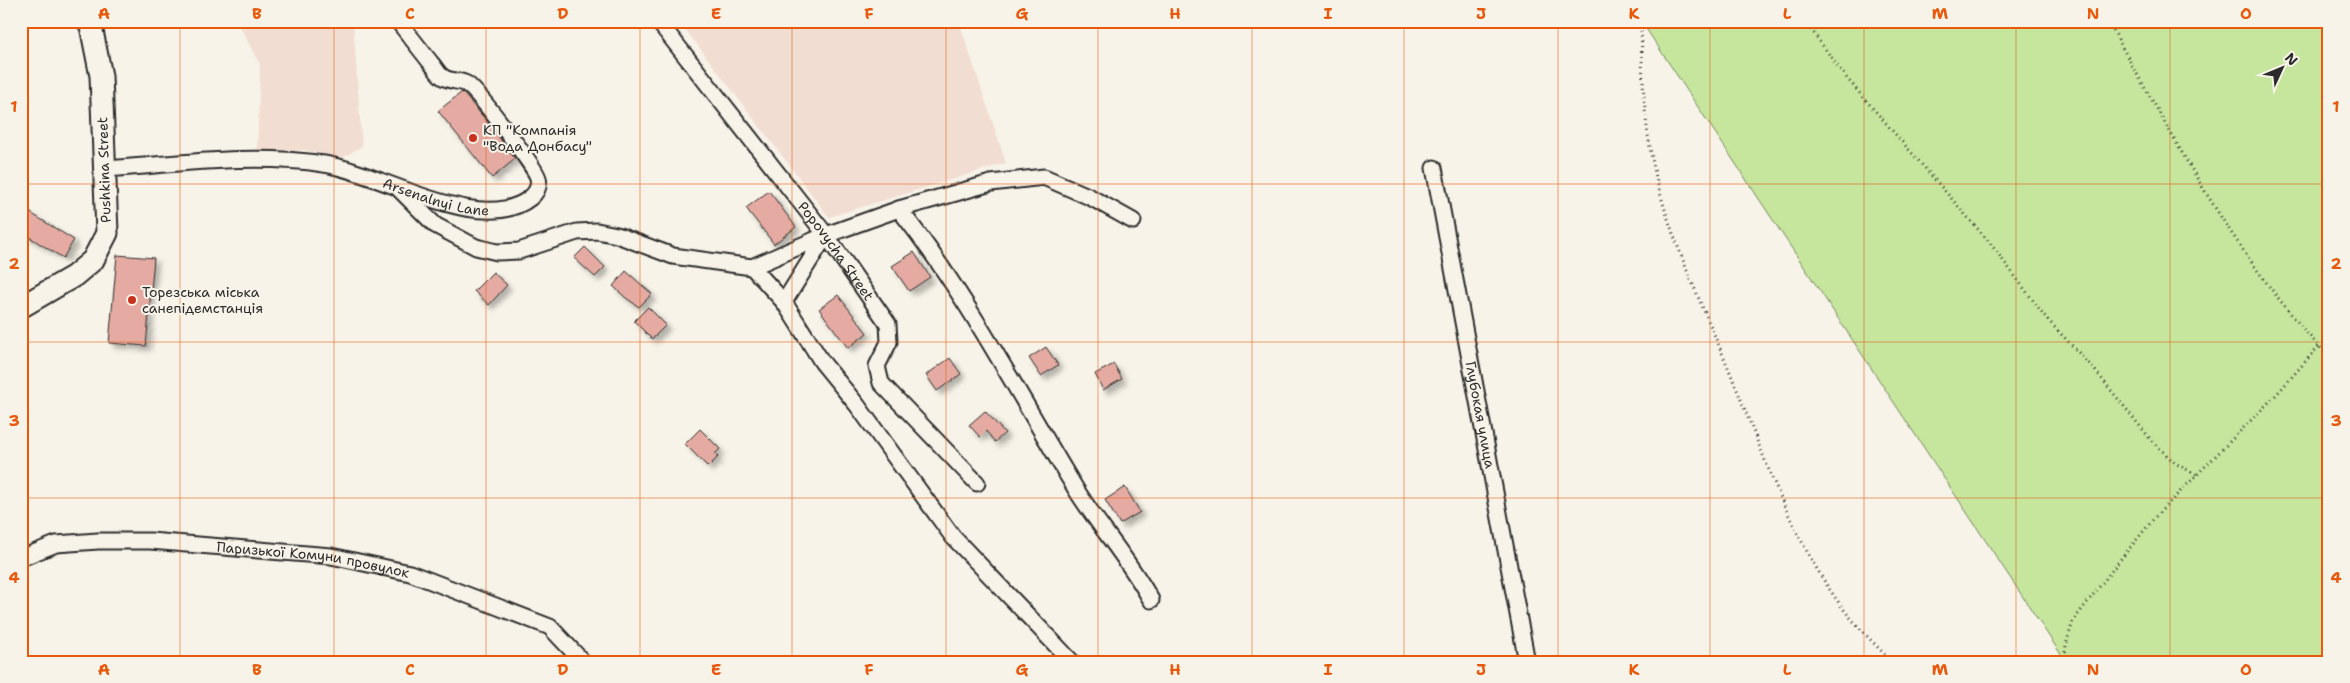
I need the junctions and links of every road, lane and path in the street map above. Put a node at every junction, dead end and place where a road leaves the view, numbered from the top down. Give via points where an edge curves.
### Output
1 (88, 21) edge
2 (398, 21) edge
3 (658, 21) edge
4 (1641, 21) edge
5 (1805, 21) edge
6 (2109, 21) edge
7 (1434, 168) dead end
8 (106, 169) junction
9 (396, 186) junction
10 (899, 209) junction
11 (1133, 222) dead end
12 (826, 234) junction
13 (752, 267) junction
14 (784, 302) junction
15 (21, 307) edge
16 (2318, 346) junction
17 (2329, 357) edge
18 (2197, 475) junction
19 (977, 483) dead end
20 (21, 558) edge
21 (1151, 600) dead end
22 (583, 662) edge
23 (1072, 662) edge
24 (1527, 662) edge
25 (1892, 662) edge
26 (2064, 662) edge

1 - 8 street, Pushkina Street via 100,76
2 - 9 street, Arsenalnyi Lane via 443,78 467,84 521,150 538,178 538,188 521,204 482,211 456,207
3 - 12 street, Popovycha Street
4 - 25 path via 1644,104 1651,154 1663,201 1703,310 1794,528 1839,604
5 - 18 path via 1844,75 1990,243 2047,318 2100,375 2152,441 2175,463
6 - 16 path via 2184,157 2225,223
7 - 24 street, Глубокая улица
8 - 9 street, Arsenalnyi Lane via 263,158 325,164
8 - 15 street, Pushkina Street via 106,233 93,260 74,276
9 - 13 street via 435,225 476,247 497,252 519,251 578,232 597,231 673,256
10 - 11 street via 991,183 1044,177 1090,197
10 - 12 street
10 - 21 street via 951,280 1095,521 1139,577
12 - 13 street
12 - 14 street
12 - 19 street, Popovycha Street via 888,324 888,342 877,366 881,383
13 - 14 street
14 - 23 street via 822,362 953,537
16 - 17 path
16 - 18 path via 2276,395
18 - 26 path via 2156,516 2091,596 2074,621
20 - 22 street, Паризької Комуни провулок via 56,544 98,541 150,541 331,556 410,573 550,628

